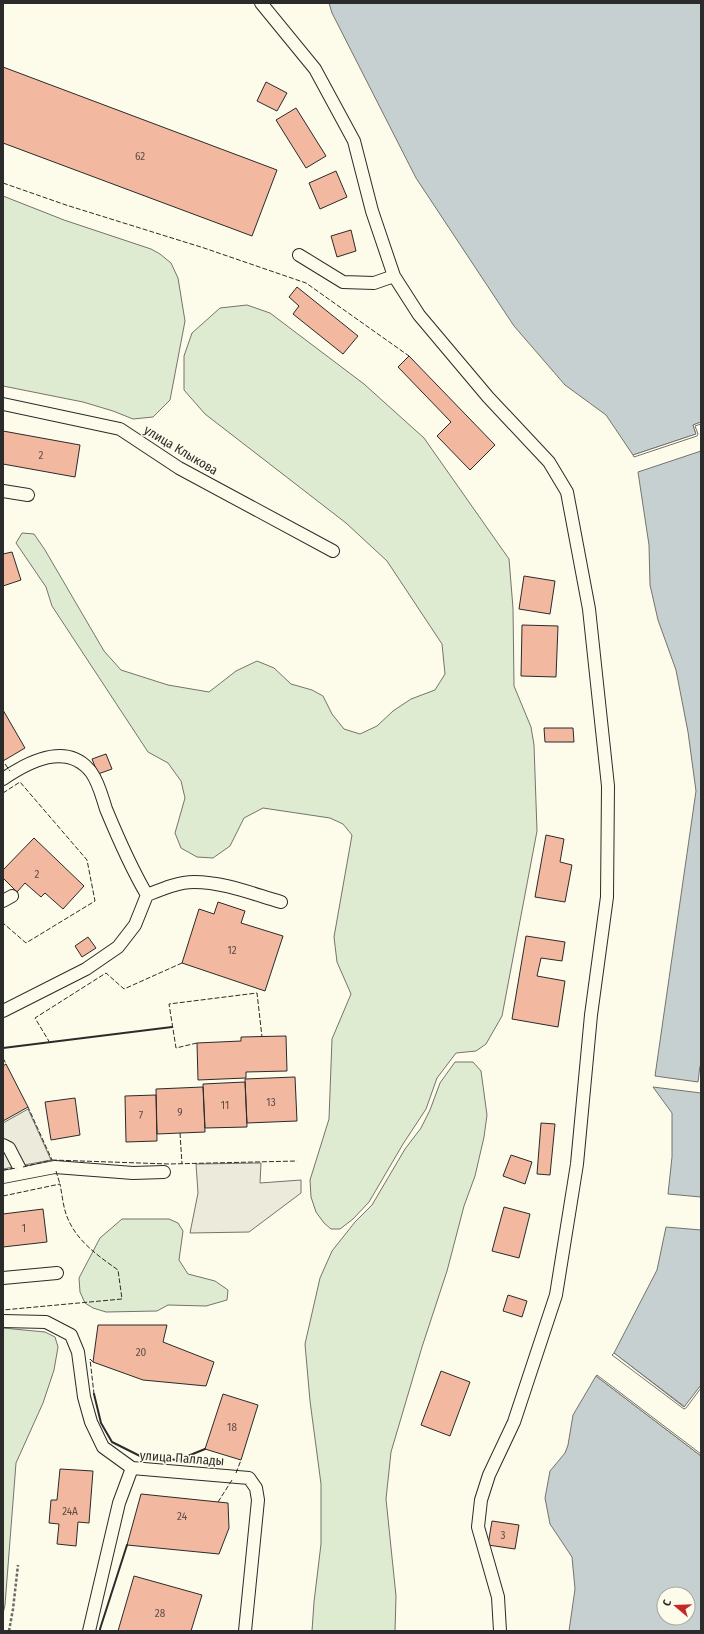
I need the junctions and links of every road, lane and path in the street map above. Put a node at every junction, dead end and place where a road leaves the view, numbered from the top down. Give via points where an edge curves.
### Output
1 (261, 3) edge
2 (299, 255) dead end
3 (394, 276) junction
4 (3, 404) edge
5 (3, 491) edge
6 (28, 495) dead end
7 (333, 551) dead end
8 (3, 779) edge
9 (147, 895) junction
10 (281, 902) dead end
11 (3, 1012) edge
12 (3, 1145) edge
13 (164, 1172) dead end
14 (22, 1173) junction
15 (3, 1177) edge
16 (57, 1273) dead end
17 (3, 1278) edge
18 (3, 1321) edge
19 (132, 1468) junction
20 (18, 1565) dead end
21 (9, 1631) edge
22 (89, 1631) edge
23 (245, 1631) edge
24 (500, 1631) edge

1 - 3 lane via 315,69 354,141 372,211
2 - 3 lane via 344,282 374,283
3 - 24 lane via 419,315 488,397 549,462 567,492 589,609 608,786 607,896 591,1015 577,1164 556,1295 514,1422 489,1475 481,1500 478,1527 498,1597
4 - 7 lane, улица Клыкова via 120,429 179,468
5 - 6 lane
8 - 9 lane via 45,757 68,757 82,764 91,772 100,788 106,808
9 - 10 lane via 174,885 193,882 213,883
9 - 11 lane via 135,925 118,946 86,969
12 - 14 lane via 9,1148
13 - 14 lane via 133,1173 56,1167
14 - 15 lane
16 - 17 lane
18 - 19 lane, улица Паллады via 46,1322 71,1335 78,1352 84,1397 91,1422 103,1447
19 - 22 lane via 119,1503
19 - 23 lane, улица Паллады via 249,1478 256,1488 258,1500
20 - 21 path

